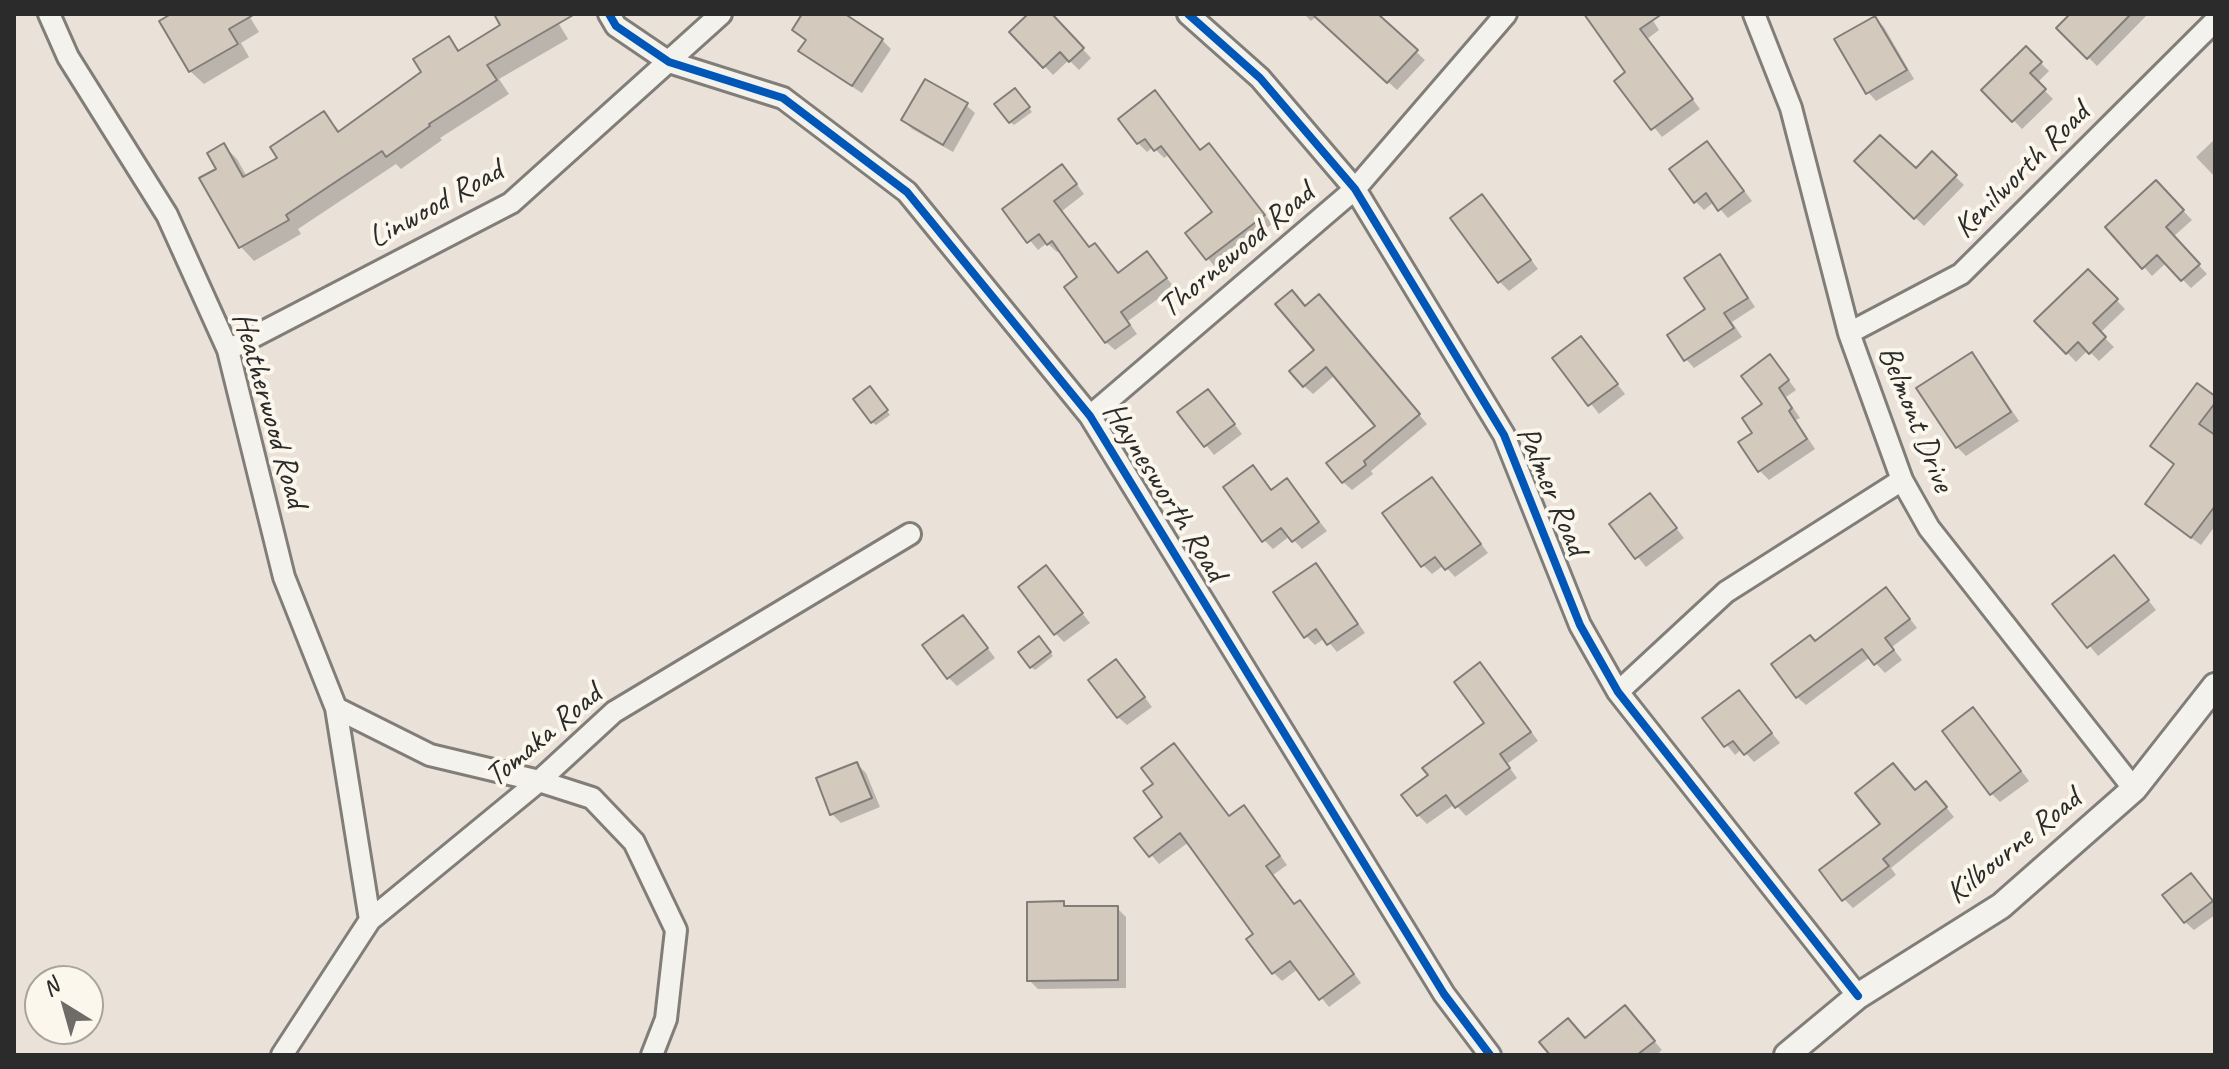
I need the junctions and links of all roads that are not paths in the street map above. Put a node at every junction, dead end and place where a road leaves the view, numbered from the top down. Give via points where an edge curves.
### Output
1 (49, 14) edge
2 (609, 14) edge
3 (721, 14) edge
4 (1188, 14) edge
5 (1506, 14) edge
6 (1754, 14) edge
7 (2215, 21) edge
8 (669, 62) junction
9 (1355, 189) junction
10 (1849, 333) junction
11 (228, 350) junction
12 (1090, 416) junction
13 (1902, 480) junction
14 (910, 534) dead end
15 (2215, 686) edge
16 (1618, 692) junction
17 (336, 708) junction
18 (539, 781) junction
19 (2134, 789) junction
20 (370, 920) junction
21 (1858, 996) junction
22 (282, 1055) edge
23 (652, 1055) edge
24 (1490, 1055) edge
25 (1787, 1055) edge

1 - 11 street, Heatherwood Road via 68,57 167,215
2 - 8 street, Haynesworth Road via 616,26
3 - 8 street, Linwood Road
4 - 9 street, Palmer Road via 1260,78
5 - 9 street, Thornewood Road
6 - 10 street, Belmont Drive via 1791,108
7 - 10 street, Kenilworth Road via 1961,274
8 - 11 street, Linwood Road via 511,203
8 - 12 street, Haynesworth Road via 783,98 907,192
9 - 12 street, Thornewood Road
9 - 16 street, Palmer Road via 1504,435 1580,625
10 - 13 street, Belmont Drive
11 - 17 street, Heatherwood Road via 284,577
12 - 24 street, Haynesworth Road via 1444,994
13 - 16 street via 1726,592
13 - 19 street, Belmont Drive via 1929,528
14 - 18 street, Tomaka Road via 614,712
15 - 19 street, Kilbourne Road
16 - 21 street, Palmer Road
17 - 18 street via 430,755
17 - 20 street, Heatherwood Road
18 - 20 street, Tomaka Road
18 - 23 street via 592,798 634,842 676,930 666,1019
19 - 21 street, Kilbourne Road via 2001,906
20 - 22 street, Tomaka Road
21 - 25 street, Kilbourne Road

